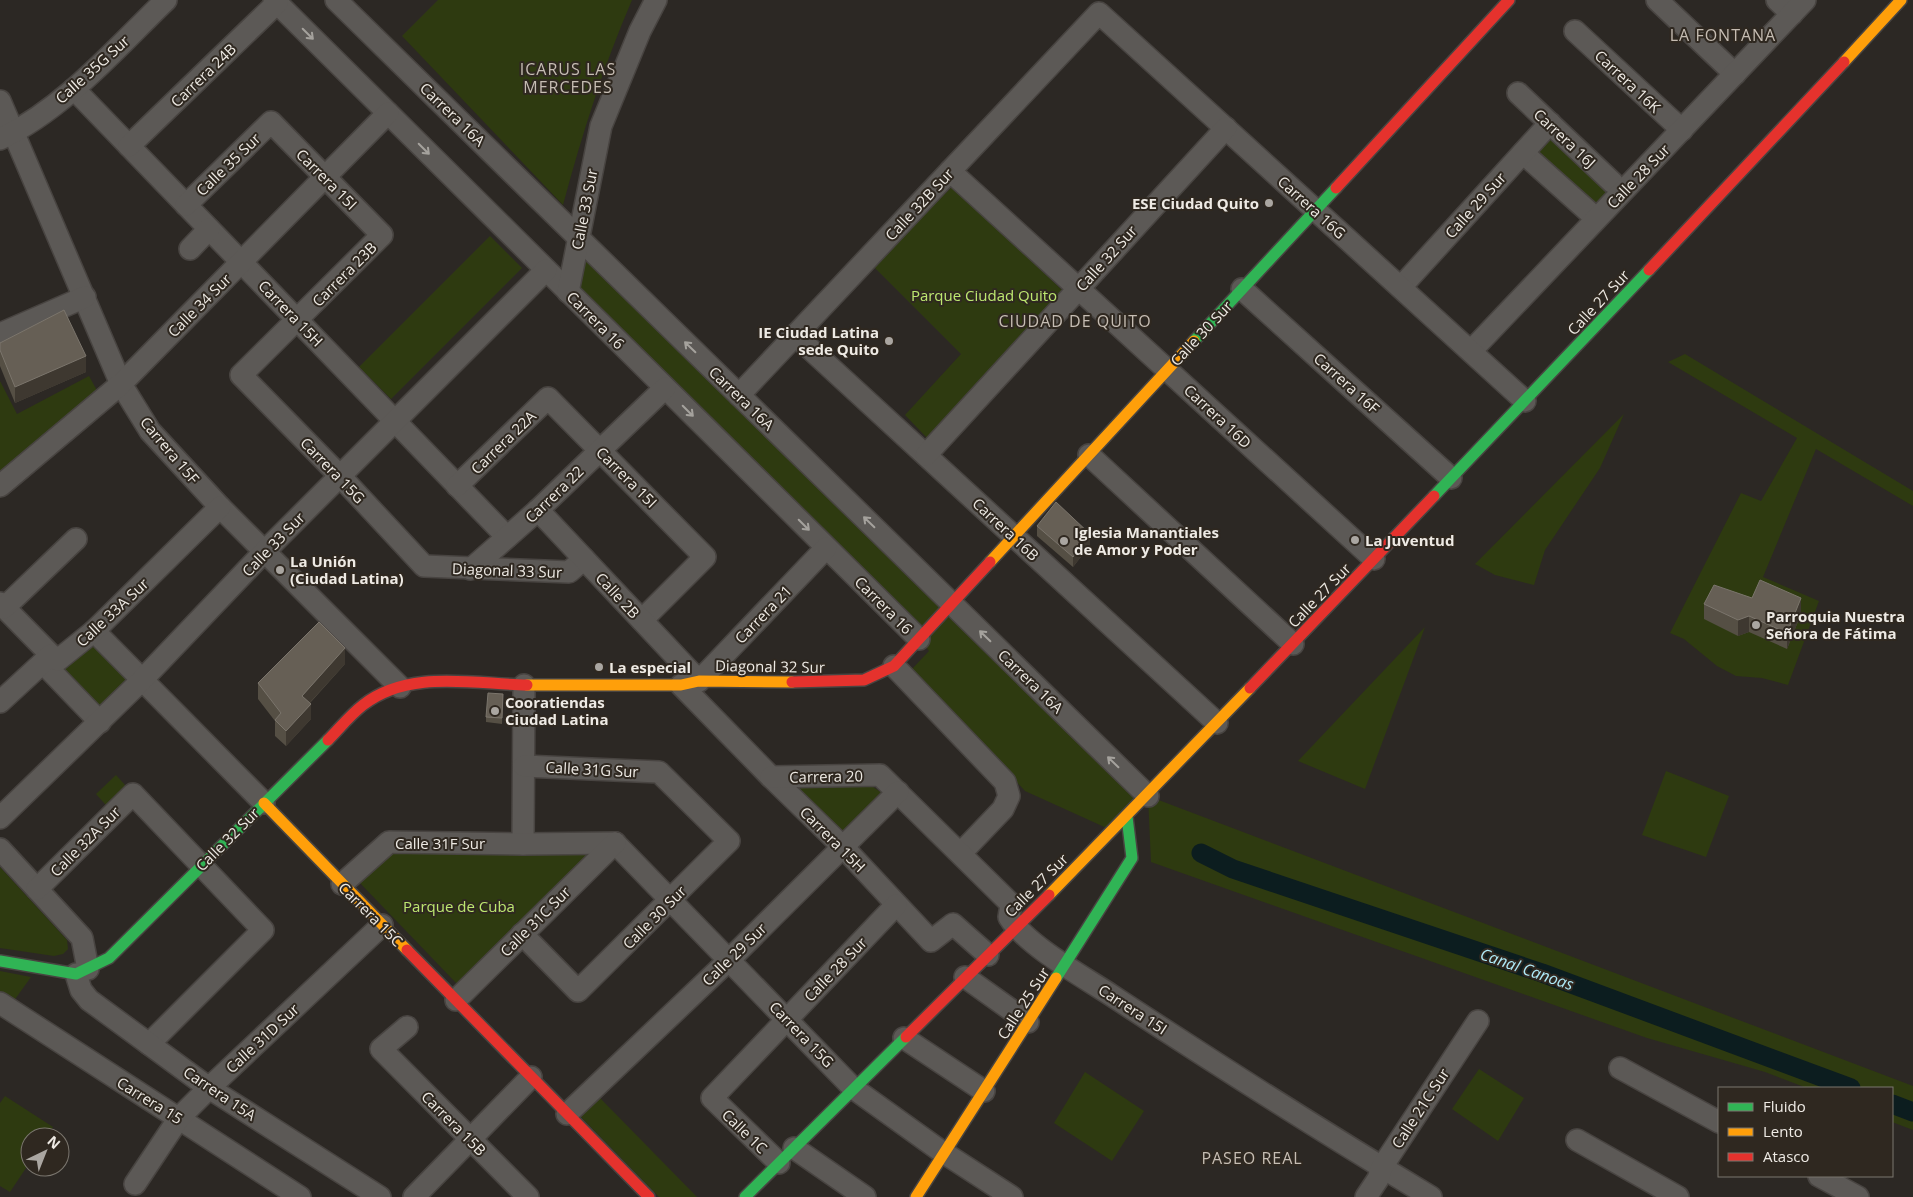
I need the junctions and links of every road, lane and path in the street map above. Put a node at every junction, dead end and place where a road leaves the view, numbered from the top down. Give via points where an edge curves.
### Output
1 (336, 0) edge
2 (656, 0) edge
3 (1508, 0) edge
4 (1656, 0) edge
5 (1901, 0) edge
6 (276, 2) edge
7 (157, 3) edge
8 (1791, 5) edge
9 (1099, 13) joint
10 (1574, 31) dead end
11 (1734, 74) junction
12 (74, 89) junction
13 (1518, 93) dead end
14 (0, 101) edge
15 (388, 114) junction
16 (270, 122) joint
17 (1550, 123) junction
18 (1226, 128) junction
19 (1682, 130) junction
20 (7, 136) edge
21 (129, 146) junction
22 (1523, 153) junction
23 (950, 171) junction
24 (325, 177) junction
25 (1613, 183) dead end
26 (186, 205) junction
27 (1315, 210) junction
28 (1589, 212) dead end
29 (209, 229) junction
30 (382, 235) joint
31 (578, 237) junction
32 (190, 249) dead end
33 (241, 262) junction
34 (546, 270) junction
35 (1401, 288) junction
36 (1078, 289) junction
37 (1242, 289) junction
38 (568, 292) junction
39 (84, 297) junction
40 (297, 320) junction
41 (0, 334) edge
42 (796, 335) junction
43 (1471, 351) junction
44 (1168, 370) junction
45 (241, 375) joint
46 (121, 384) junction
47 (665, 388) junction
48 (739, 395) junction
49 (548, 398) joint
50 (1525, 401) junction
51 (394, 421) junction
52 (599, 450) junction
53 (926, 455) junction
54 (1089, 455) junction
55 (340, 476) junction
56 (1452, 478) junction
57 (0, 486) edge
58 (457, 486) junction
59 (220, 507) junction
60 (538, 510) junction
61 (1014, 536) junction
62 (507, 537) junction
63 (76, 539) dead end
64 (826, 548) junction
65 (264, 552) junction
66 (584, 559) junction
67 (1374, 559) junction
68 (424, 566) joint
69 (471, 569) junction
70 (952, 604) junction
71 (2, 605) edge
72 (642, 620) junction
73 (94, 630) junction
74 (919, 639) junction
75 (1293, 644) junction
76 (47, 659) junction
77 (894, 666) junction
78 (142, 680) junction
79 (690, 683) junction
80 (524, 685) junction
81 (400, 687) junction
82 (0, 702) edge
83 (100, 722) junction
84 (1217, 723) junction
85 (524, 766) junction
86 (771, 777) junction
87 (898, 792) junction
88 (1148, 796) junction
89 (264, 803) junction
90 (0, 818) edge
91 (1127, 818) junction
92 (729, 842) joint
93 (615, 843) junction
94 (523, 844) junction
95 (844, 848) junction
96 (0, 849) edge
97 (961, 854) junction
98 (202, 864) junction
99 (342, 884) junction
100 (37, 889) junction
101 (671, 900) junction
102 (896, 905) junction
103 (382, 924) junction
104 (1015, 927) junction
105 (522, 934) junction
106 (988, 955) junction
107 (729, 960) junction
108 (0, 961) edge
109 (1065, 964) junction
110 (82, 972) junction
111 (965, 977) junction
112 (456, 1000) junction
113 (0, 1003) edge
114 (788, 1019) junction
115 (1478, 1021) dead end
116 (1028, 1022) junction
117 (407, 1027) dead end
118 (904, 1038) junction
119 (149, 1044) junction
120 (1620, 1068) dead end
121 (531, 1077) junction
122 (209, 1088) junction
123 (853, 1088) junction
124 (984, 1091) junction
125 (712, 1098) joint
126 (567, 1114) junction
127 (179, 1118) junction
128 (1718, 1121) edge
129 (470, 1139) junction
130 (1577, 1140) dead end
131 (794, 1148) junction
132 (944, 1154) junction
133 (779, 1163) junction
134 (1382, 1167) junction
135 (1822, 1177) edge
136 (135, 1184) dead end
137 (1853, 1188) edge
138 (300, 1197) edge
139 (380, 1197) edge
140 (414, 1197) edge
141 (528, 1197) edge
142 (649, 1197) edge
143 (744, 1197) edge
144 (865, 1197) edge
145 (916, 1197) edge
146 (1012, 1197) edge
147 (1366, 1197) edge
148 (1431, 1197) edge
149 (1678, 1197) edge

1 - 31 street, Carrera 16A
2 - 31 street, Calle 33 Sur via 601,126
3 - 27 street, Calle 30 Sur
4 - 11 street
5 - 50 street, Calle 27 Sur
6 -> 15 street, Carrera 16
6 - 21 street, Carrera 24B
7 - 12 street, Calle 35G Sur
8 - 11 street, Calle 28 Sur
9 - 18 street, Carrera 16G
9 - 23 street, Calle 32B Sur
10 - 19 street, Carrera 16K
11 - 19 street, Calle 28 Sur
12 - 20 street, Calle 35G Sur
12 - 21 street, Carrera 15H
13 - 17 street, Carrera 16J
14 - 20 street, Carrera 15F
15 - 24 street, Calle 34 Sur
15 -> 34 street, Carrera 16
16 - 24 street, Carrera 15I
16 - 26 street, Calle 35 Sur
17 - 22 street, Calle 29 Sur
17 - 25 street, Carrera 16J
18 - 27 street, Carrera 16G
18 - 36 street, Calle 32 Sur
19 - 43 street, Calle 28 Sur
20 - 39 street, Carrera 15F
21 - 26 street, Carrera 15H
22 - 28 street
22 - 35 street, Calle 29 Sur
23 - 36 street, Carrera 16D
23 - 42 street, Calle 32B Sur
24 - 30 street, Carrera 15I
24 - 33 street, Calle 34 Sur
26 - 29 street, Carrera 15H
27 - 35 street, Carrera 16G
27 - 37 street, Calle 30 Sur
29 - 32 street
29 - 33 street, Carrera 15H
30 - 40 street, Carrera 23B
31 - 38 street, Calle 33 Sur
48 -> 31 street, Carrera 16A
33 - 40 street, Carrera 15H
33 - 46 street, Calle 34 Sur
34 - 38 street, Carrera 16
34 - 51 street, Calle 33 Sur
35 - 43 street, Carrera 16G
36 - 44 street, Carrera 16D
36 - 53 street, Calle 32 Sur
37 - 44 street, Calle 30 Sur
37 - 56 street, Carrera 16F
38 - 47 street, Carrera 16
39 - 41 street
39 - 46 street, Carrera 15F
40 - 45 street, Carrera 23B
40 - 51 street, Carrera 15H
42 - 48 street, Calle 32B Sur
42 - 53 street, Carrera 16B
43 - 50 street, Carrera 16G
44 - 54 street, Calle 30 Sur
44 - 67 street, Carrera 16D
45 - 55 street, Carrera 15G
46 - 57 street, Calle 34 Sur
46 - 59 street, Carrera 15F via 150,431
47 - 52 street, Carrera 22
47 -> 64 street, Carrera 16
70 -> 48 street, Carrera 16A
49 - 52 street, Carrera 15I
49 - 58 street, Carrera 22A
50 - 56 street, Calle 27 Sur
51 - 55 street, Calle 33 Sur
51 - 58 street, Carrera 15H
52 - 60 street, Carrera 22
52 - 72 street, Carrera 15I via 705,557
53 - 61 street, Carrera 16B
54 - 61 street, Calle 30 Sur
54 - 75 street
55 - 65 street, Calle 33 Sur
55 - 68 street, Carrera 15G
56 - 67 street, Calle 27 Sur
58 - 62 street, Carrera 15H
59 - 65 street, Carrera 15F
59 - 73 street, Calle 33A Sur
60 - 62 street, Carrera 22
60 - 66 street, Calle 2B
61 - 70 street, Calle 30 Sur
61 - 84 street, Carrera 16B
62 - 69 street, Carrera 22
63 - 71 street
64 - 74 street, Carrera 16
64 - 79 street, Carrera 21
65 - 78 street, Calle 33 Sur
65 - 81 street, Carrera 15F
66 - 69 street, Diagonal 33 Sur via 569,572
66 - 72 street, Calle 2B
67 - 75 street, Calle 27 Sur
68 - 69 street, Diagonal 33 Sur
70 - 74 street, Calle 30 Sur
88 -> 70 street, Carrera 16A
71 - 76 street
72 - 79 street, Calle 2B
73 - 76 street, Calle 33A Sur via 58,660
73 - 78 street, Carrera 15C
74 - 77 street, Calle 30 Sur
75 - 84 street, Calle 27 Sur
76 - 82 street, Calle 33A Sur
76 - 83 street
77 - 79 street, Diagonal 32 Sur via 864,680 842,682
77 - 97 street via 1005,782 1009,796 1003,809
78 - 83 street, Calle 33 Sur
78 - 89 street, Carrera 15C
79 - 80 street, Diagonal 32 Sur
79 - 86 street, Carrera 15H
80 - 81 street, Diagonal 32 Sur via 433,681
80 - 85 street
81 - 89 street, Calle 32 Sur via 364,705
83 - 90 street, Calle 33 Sur
84 - 88 street, Calle 27 Sur
85 - 92 street, Calle 31G Sur via 659,772
85 - 94 street
86 - 87 street, Carrera 20 via 880,775
86 - 95 street, Carrera 15H
87 - 95 street, Calle 29 Sur
87 - 97 street
88 - 91 street, Calle 27 Sur
89 - 98 street, Calle 32 Sur
89 - 99 street, Carrera 15C
91 - 104 street, Calle 27 Sur
91 - 109 street, Calle 25 Sur via 1132,858
92 - 101 street, Calle 30 Sur
93 - 94 street, Calle 31F Sur
93 - 101 street, Carrera 15G
93 - 105 street, Calle 31C Sur
94 - 99 street, Calle 31F Sur via 389,842
95 - 102 street, Carrera 15H
95 - 107 street, Calle 29 Sur
96 - 100 street, Carrera 15A
97 - 104 street via 1009,902 1009,918
98 - 100 street, Calle 32A Sur via 133,794
98 - 110 street, Calle 32 Sur via 109,958
98 - 119 street via 263,930
99 - 103 street, Carrera 15C
100 - 110 street, Carrera 15A via 82,938
101 - 105 street, Calle 30 Sur via 578,991
101 - 107 street, Carrera 15G
102 - 106 street, Carrera 15H via 931,941 953,924
102 - 114 street, Calle 28 Sur
103 - 112 street, Carrera 15C
103 - 122 street, Calle 31D Sur
104 - 106 street, Calle 27 Sur
104 - 109 street, Carrera 15I
105 - 112 street, Calle 31C Sur
106 - 111 street, Calle 27 Sur
107 - 114 street, Carrera 15G
107 - 126 street, Calle 29 Sur
108 - 110 street
109 - 116 street, Calle 25 Sur
109 - 134 street, Carrera 15I
110 - 119 street, Carrera 15A via 80,990 89,1000
111 - 116 street
111 - 118 street, Calle 27 Sur
112 - 121 street, Carrera 15C
113 - 127 street, Carrera 15
114 - 123 street, Carrera 15G
114 - 125 street, Calle 28 Sur
115 - 134 street, Calle 21C Sur
116 - 124 street, Calle 25 Sur
117 - 129 street, Carrera 15B via 381,1049
118 - 123 street, Calle 27 Sur
118 - 124 street
119 - 122 street, Carrera 15A
120 - 128 street
121 - 126 street, Carrera 15C
121 - 129 street
122 - 127 street, Calle 31D Sur
122 - 139 street, Carrera 15A
123 - 131 street, Calle 27 Sur
123 - 132 street, Carrera 15G
124 - 132 street, Calle 25 Sur
125 - 133 street, Calle 1C
126 - 142 street, Carrera 15C
127 - 136 street, Calle 31D Sur
127 - 138 street, Carrera 15
129 - 140 street
129 - 141 street, Carrera 15B
130 - 149 street
131 - 133 street, Calle 27 Sur
131 - 144 street
132 - 145 street, Calle 25 Sur
132 - 146 street, Carrera 15G
133 - 143 street, Calle 27 Sur
134 - 147 street, Calle 21C Sur
134 - 148 street, Carrera 15I
135 - 137 street

